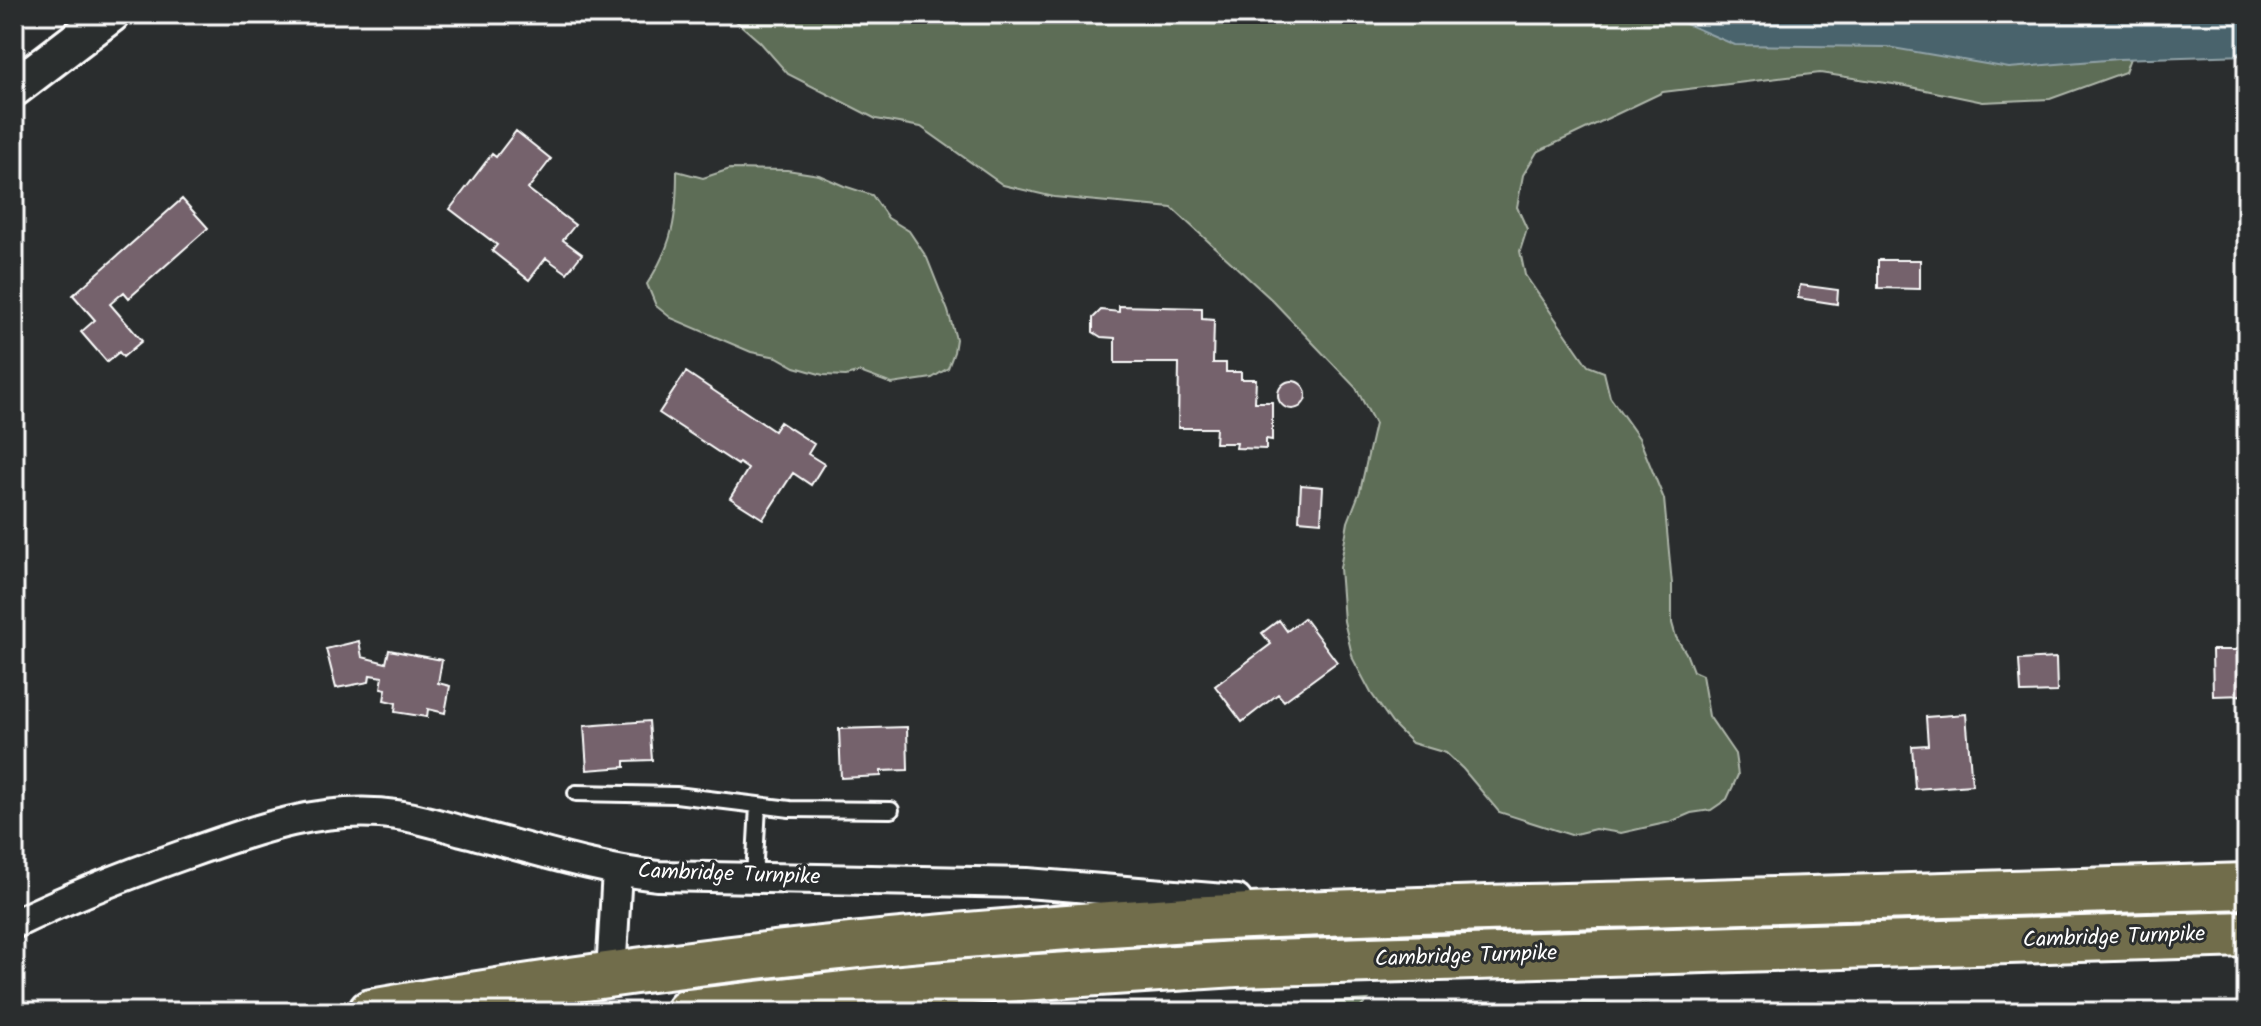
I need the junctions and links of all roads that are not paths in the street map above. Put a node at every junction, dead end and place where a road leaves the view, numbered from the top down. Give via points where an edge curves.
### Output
1 (111, 14) edge
2 (14, 88) edge
3 (576, 793) dead end
4 (758, 806) junction
5 (891, 810) dead end
6 (617, 871) junction
7 (754, 877) junction
8 (2247, 886) edge
9 (1373, 912) junction
10 (14, 924) edge
11 (2247, 934) edge
12 (611, 974) junction
13 (371, 1012) edge
14 (688, 1012) edge

1 - 2 street
3 - 4 lane via 676,795
4 - 5 lane
4 - 7 lane
6 - 7 street, Cambridge Turnpike
6 - 10 street, Cambridge Turnpike via 410,817 351,812 227,839
6 - 12 street
7 - 9 street, Cambridge Turnpike via 1027,883
8 - 9 highway, Cambridge Turnpike
9 - 12 highway, Cambridge Turnpike via 1004,931
11 - 14 highway, Cambridge Turnpike via 1175,967 869,991
12 - 13 highway, Cambridge Turnpike

